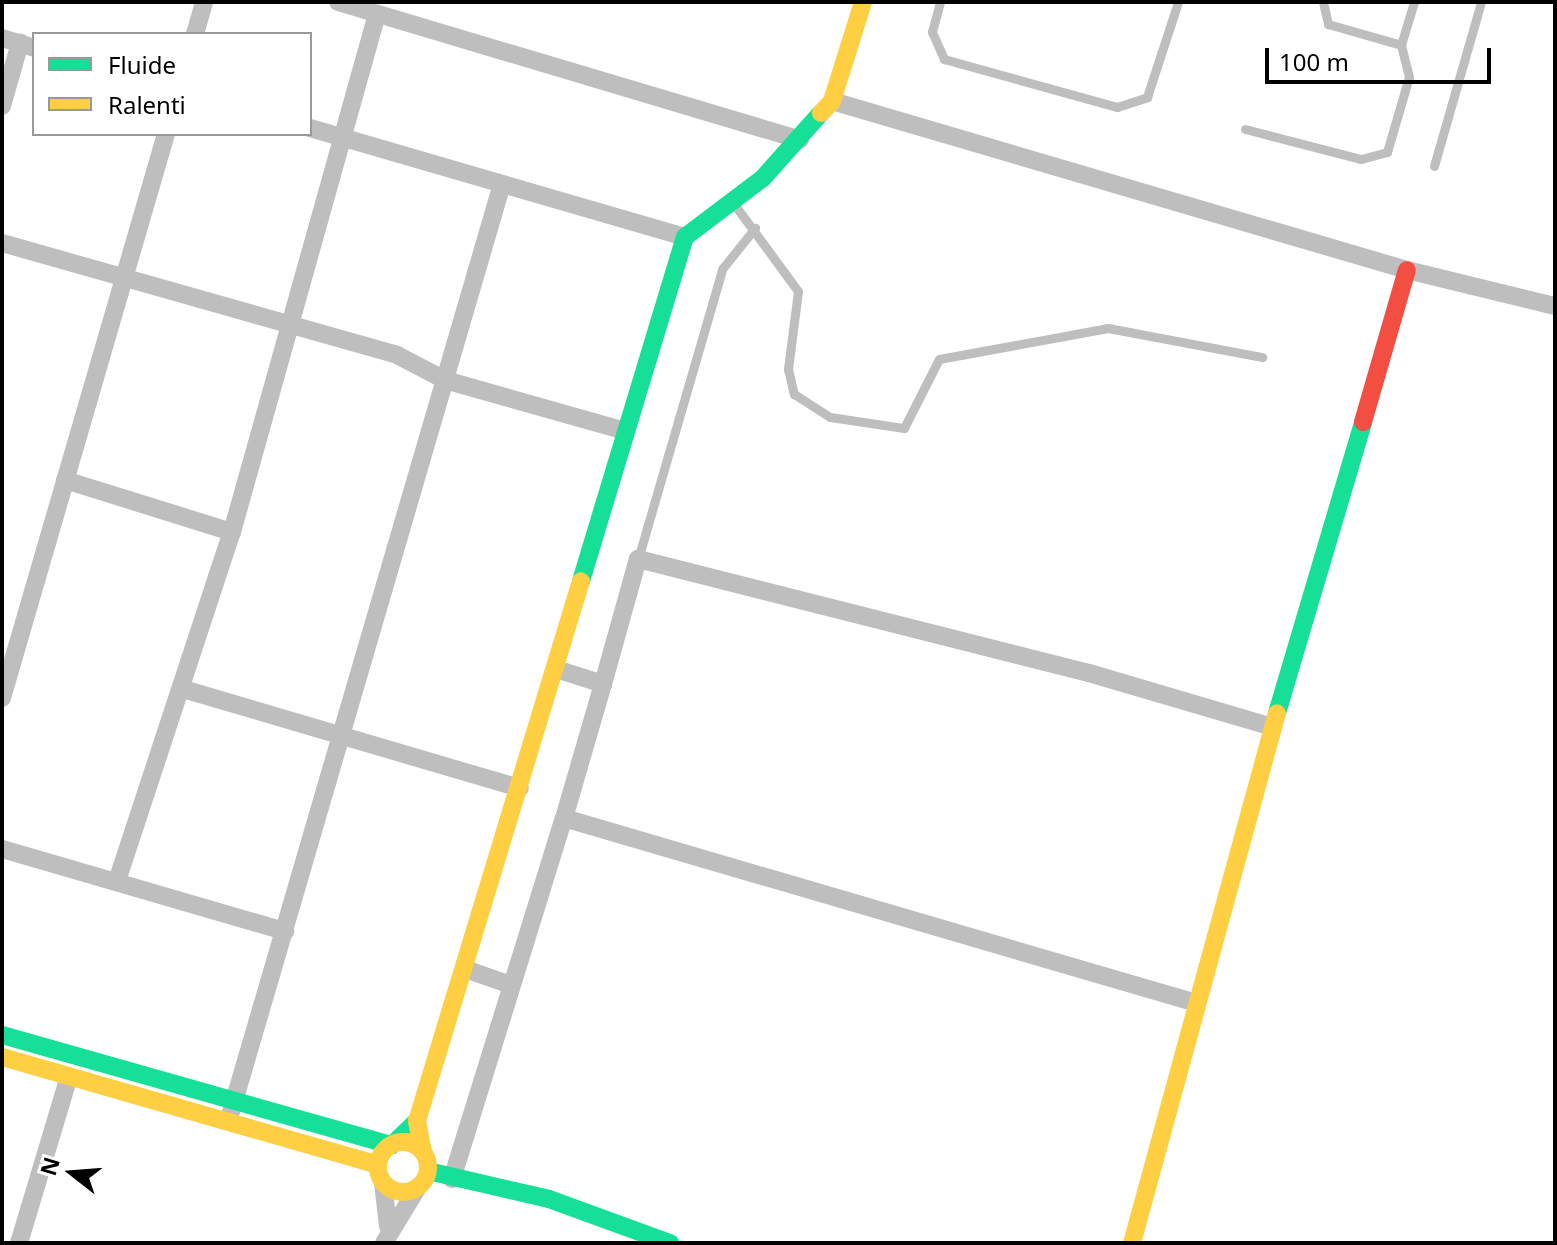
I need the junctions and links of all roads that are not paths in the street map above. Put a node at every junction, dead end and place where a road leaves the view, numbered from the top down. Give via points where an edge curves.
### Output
1 (204, 2) edge
2 (338, 2) edge
3 (863, 2) edge
4 (940, 2) edge
5 (1178, 2) edge
6 (1323, 2) edge
7 (1414, 2) edge
8 (1481, 2) edge
9 (377, 14) junction
10 (196, 32) edge
11 (19, 43) edge
12 (1401, 45) junction
13 (832, 101) junction
14 (2, 106) edge
15 (312, 129) edge
16 (1245, 129) dead end
17 (165, 136) edge
18 (341, 137) junction
19 (800, 140) junction
20 (1434, 166) dead end
21 (502, 184) junction
22 (733, 203) junction
23 (751, 224) junction
24 (685, 237) junction
25 (2, 243) edge
26 (1407, 270) junction
27 (126, 274) junction
28 (1555, 306) edge
29 (287, 324) junction
30 (1262, 357) dead end
31 (445, 380) junction
32 (625, 431) junction
33 (65, 480) junction
34 (232, 532) junction
35 (638, 559) junction
36 (11, 638) edge
37 (556, 669) junction
38 (592, 682) junction
39 (183, 689) junction
40 (2, 698) edge
41 (1273, 727) junction
42 (342, 736) junction
43 (520, 788) junction
44 (564, 818) junction
45 (2, 849) edge
46 (117, 881) junction
47 (285, 931) junction
48 (465, 969) junction
49 (500, 980) junction
50 (1193, 1002) junction
51 (2, 1035) edge
52 (2, 1057) edge
53 (69, 1076) junction
54 (235, 1101) junction
55 (417, 1121) junction
56 (226, 1125) junction
57 (392, 1145) junction
58 (423, 1152) junction
59 (381, 1174) junction
60 (423, 1179) junction
61 (452, 1179) junction
62 (386, 1235) edge
63 (19, 1243) edge
64 (670, 1243) edge
65 (1132, 1243) edge

1 - 10 street
2 - 9 street
3 - 13 street
4 - 5 lane via 932,32 944,59 1117,107 1147,97
6 - 12 lane via 1328,24
7 - 12 lane
8 - 20 lane
9 - 18 street
9 - 19 street
11 - 14 street
12 - 16 lane via 1409,77 1392,142 1376,159
13 - 19 street
13 - 26 street
15 - 18 street
17 - 27 street
18 - 21 street
18 - 29 street
19 - 22 street
21 - 24 street
21 - 31 street
22 - 23 lane
22 - 24 street
23 - 30 lane via 798,291 788,369 794,394 830,417 904,428 939,359 1108,328
23 - 35 lane via 722,269
24 - 32 street
25 - 27 street
26 - 28 street
26 - 41 street
27 - 29 street
27 - 33 street
29 - 31 street via 397,355
29 - 34 street
31 - 32 street
31 - 42 street
32 - 37 street
33 - 34 street
33 - 36 street
34 - 39 street
35 - 38 street
35 - 41 street via 1089,673
36 - 40 street
37 - 38 street
37 - 43 street
38 - 44 street
39 - 42 street
39 - 46 street
41 - 50 street
42 - 43 street
42 - 47 street
43 - 48 street
44 - 49 street
44 - 50 street
45 - 46 street
46 - 47 street
47 - 54 street
48 - 49 street
48 - 55 street
49 - 61 street
50 - 65 street
51 - 54 street
52 - 53 street
53 - 56 street
53 - 63 street
54 - 56 street
54 - 57 street
55 - 57 street
55 - 58 street
56 - 59 street
57 - 58 street via 409,1143
57 - 59 street
58 - 60 street
59 - 60 street via 396,1192
59 - 62 street
60 - 61 street
60 - 62 street
61 - 64 street via 549,1199

